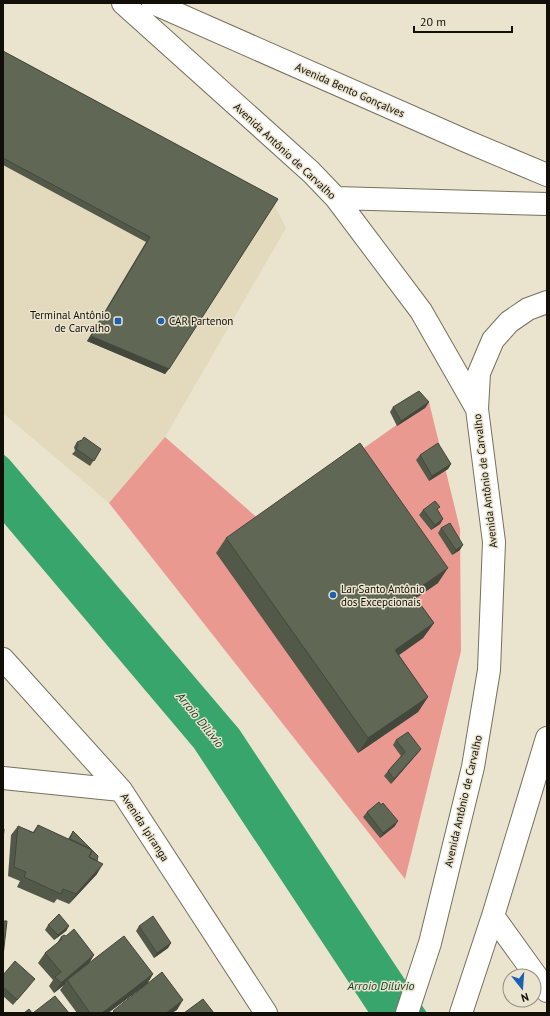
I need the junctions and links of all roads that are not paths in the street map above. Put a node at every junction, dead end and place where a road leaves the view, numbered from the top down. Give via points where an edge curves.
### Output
1 (123, 3) edge
2 (153, 3) edge
3 (547, 175) edge
4 (336, 198) junction
5 (547, 204) edge
6 (547, 302) edge
7 (477, 409) junction
8 (3, 658) edge
9 (547, 738) edge
10 (3, 778) edge
11 (121, 790) junction
12 (493, 916) junction
13 (547, 991) edge
14 (266, 1013) edge
15 (407, 1013) edge
16 (461, 1013) edge

1 - 4 main road, Avenida Antônio de Carvalho via 311,172
2 - 3 main road, Avenida Bento Gonçalves
4 - 5 main road
4 - 7 main road, Avenida Antônio de Carvalho via 421,311
6 - 7 main road via 528,309 509,322 493,340 479,373
7 - 15 main road, Avenida Antônio de Carvalho via 494,542 489,670 473,767 430,943
8 - 11 main road, Avenida Ipiranga
9 - 12 main road
10 - 11 main road
11 - 14 main road, Avenida Ipiranga
12 - 13 main road
12 - 16 main road

